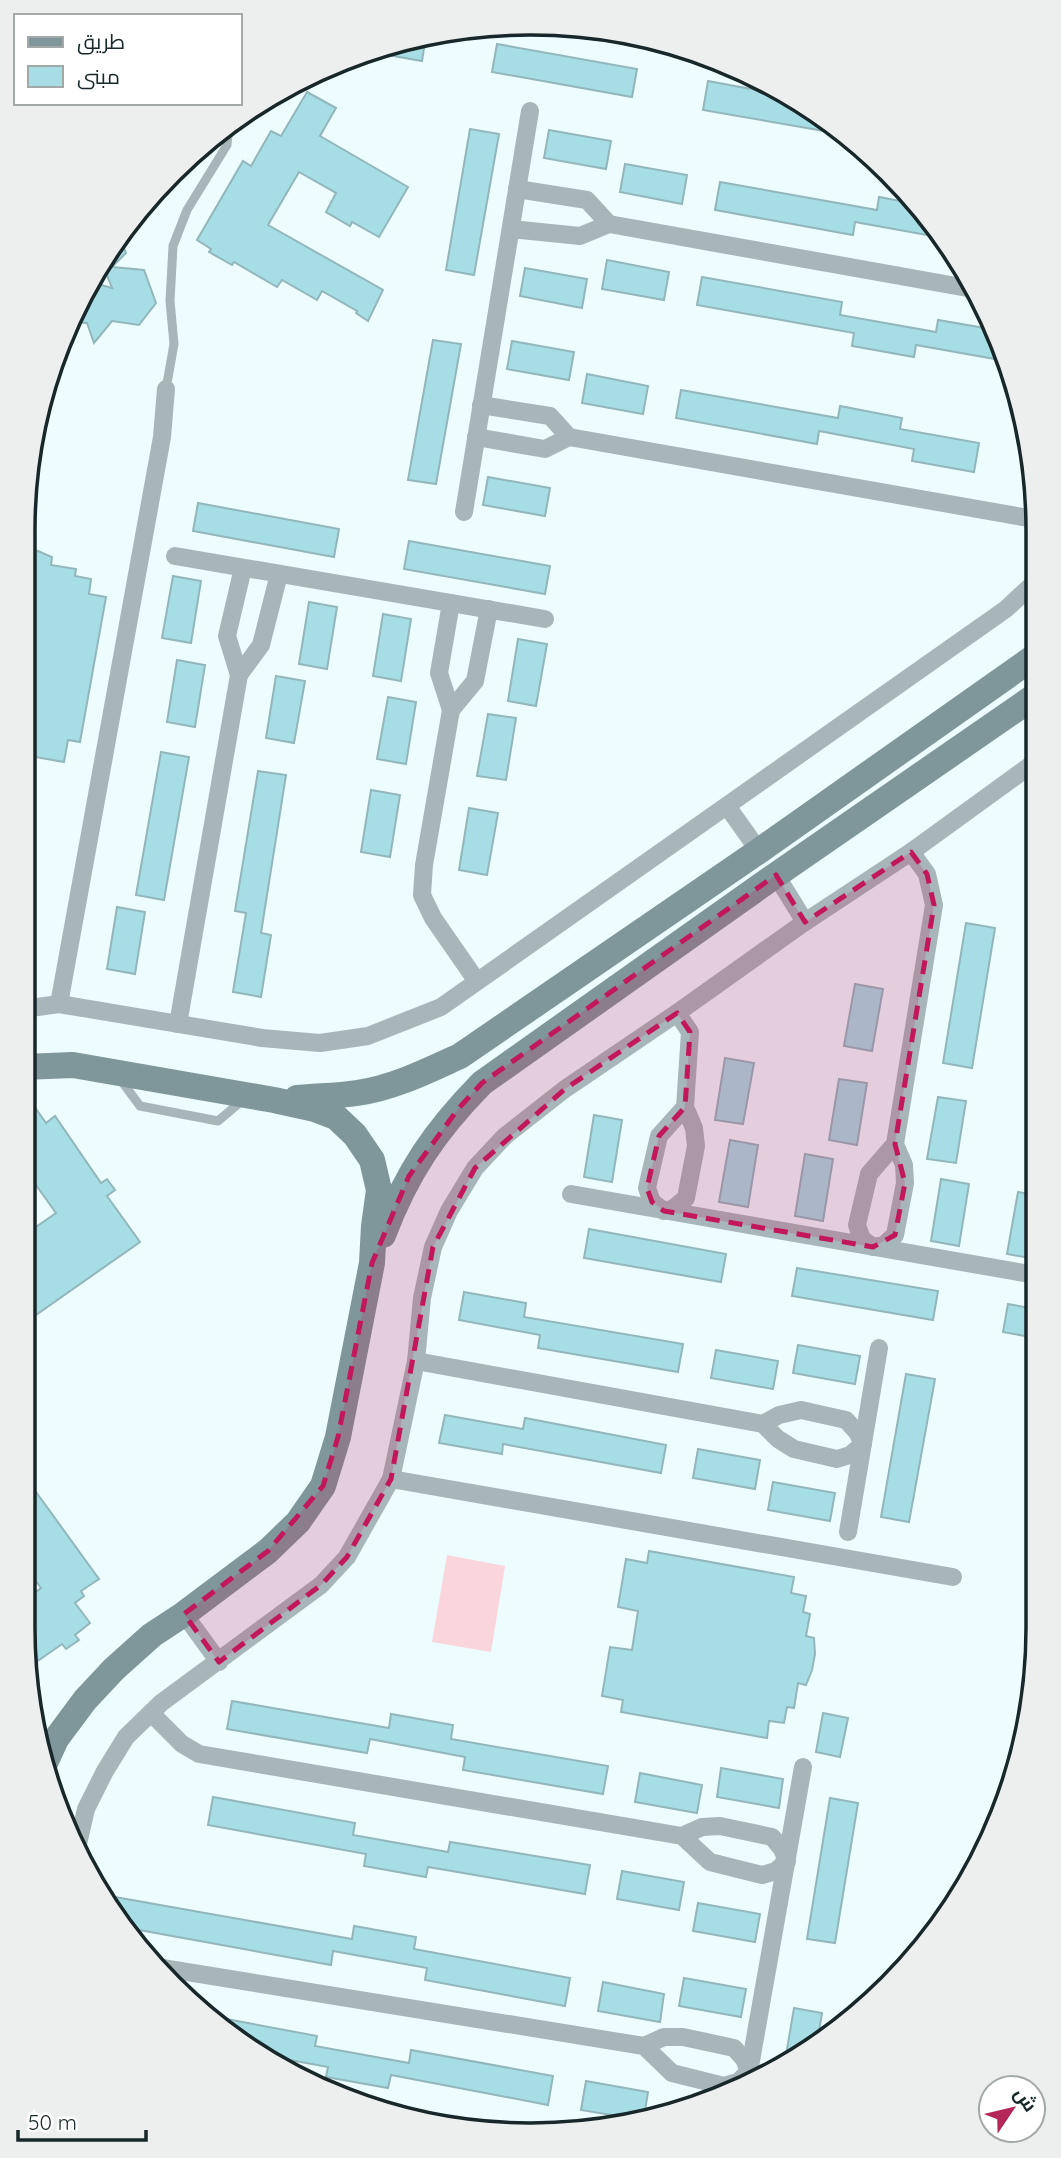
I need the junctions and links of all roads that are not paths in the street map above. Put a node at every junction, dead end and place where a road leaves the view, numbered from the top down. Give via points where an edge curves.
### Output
1 (530, 111) dead end
2 (228, 138) edge
3 (517, 189) junction
4 (609, 224) junction
5 (510, 229) junction
6 (962, 287) edge
7 (166, 389) joint
8 (481, 405) junction
9 (476, 437) junction
10 (569, 437) junction
11 (464, 512) dead end
12 (1026, 518) edge
13 (175, 556) dead end
14 (243, 568) junction
15 (279, 574) junction
16 (1026, 590) edge
17 (452, 603) junction
18 (489, 609) junction
19 (545, 619) dead end
20 (1026, 663) edge
21 (239, 676) junction
22 (1026, 702) edge
23 (451, 710) junction
24 (1026, 769) edge
25 (727, 806) junction
26 (759, 851) junction
27 (911, 852) junction
28 (776, 875) junction
29 (805, 922) junction
30 (476, 980) junction
31 (59, 1004) junction
32 (35, 1007) edge
33 (677, 1013) junction
34 (178, 1024) junction
35 (35, 1067) edge
36 (261, 1097) junction
37 (685, 1107) junction
38 (895, 1144) junction
39 (571, 1194) dead end
40 (664, 1211) junction
41 (873, 1247) junction
42 (372, 1263) junction
43 (1026, 1273) edge
44 (879, 1348) dead end
45 (416, 1361) junction
46 (763, 1424) junction
47 (863, 1444) junction
48 (391, 1479) junction
49 (848, 1532) dead end
50 (953, 1577) dead end
51 (184, 1615) junction
52 (219, 1662) junction
53 (151, 1713) junction
54 (51, 1750) edge
55 (803, 1767) dead end
56 (80, 1834) edge
57 (682, 1836) junction
58 (786, 1861) junction
59 (172, 1970) edge
60 (644, 2046) junction
61 (749, 2072) edge
62 (747, 2073) edge
63 (720, 2085) edge

1 - 3 street
2 - 7 lane via 187,210 173,246 170,301 174,344
3 - 4 street via 587,200
3 - 5 street
4 - 5 street via 580,236
4 - 6 street
5 - 8 street
7 - 31 street via 162,437
8 - 9 street
8 - 10 street via 550,416
9 - 10 street via 545,449
9 - 11 street
10 - 12 street
13 - 14 street
14 - 15 street
14 - 21 street via 227,636
15 - 17 street
15 - 21 street via 261,645
16 - 25 street
17 - 18 street
17 - 23 street via 439,673
18 - 19 street
18 - 23 street via 475,681
20 - 26 main road
21 - 34 street
22 - 28 main road
23 - 30 street via 422,895
24 - 27 street
25 - 26 street
25 - 30 street
26 - 36 main road via 460,1056 390,1086 359,1093
27 - 29 street
27 - 38 street via 927,874 934,905
28 - 29 street
28 - 42 main road via 482,1083 422,1155
29 - 33 street
30 - 34 street via 441,1007 368,1036 344,1040 274,1039
31 - 32 street
31 - 34 street
33 - 37 street via 690,1032
33 - 45 street via 565,1089 505,1136 475,1168 433,1247
35 - 36 main road via 73,1065
36 - 42 main road via 336,1117 372,1160 379,1190
37 - 40 street via 696,1146 686,1198
37 - 40 street via 659,1136 647,1188 652,1202
38 - 41 street via 904,1165 905,1183 895,1235 884,1245
38 - 41 street via 869,1174 857,1225 862,1239
39 - 40 street
40 - 41 street
41 - 43 street
42 - 51 main road via 338,1437 323,1486 298,1522 268,1551
44 - 47 street
45 - 46 street
45 - 48 street
46 - 47 street via 794,1449 837,1459
46 - 47 street via 801,1410 846,1420
47 - 49 street
48 - 50 street
48 - 52 street via 346,1557 321,1585
51 - 52 street
51 - 54 main road via 152,1635 114,1669 85,1700
52 - 53 street
53 - 56 street via 126,1737 104,1771
53 - 57 street via 199,1754
55 - 58 street
57 - 58 street via 710,1863 762,1875 776,1871
57 - 58 street via 702,1826 720,1826 772,1837
58 - 61 street
59 - 60 street
60 - 62 street via 664,2037 683,2037 734,2048 744,2059
60 - 63 street via 673,2073

